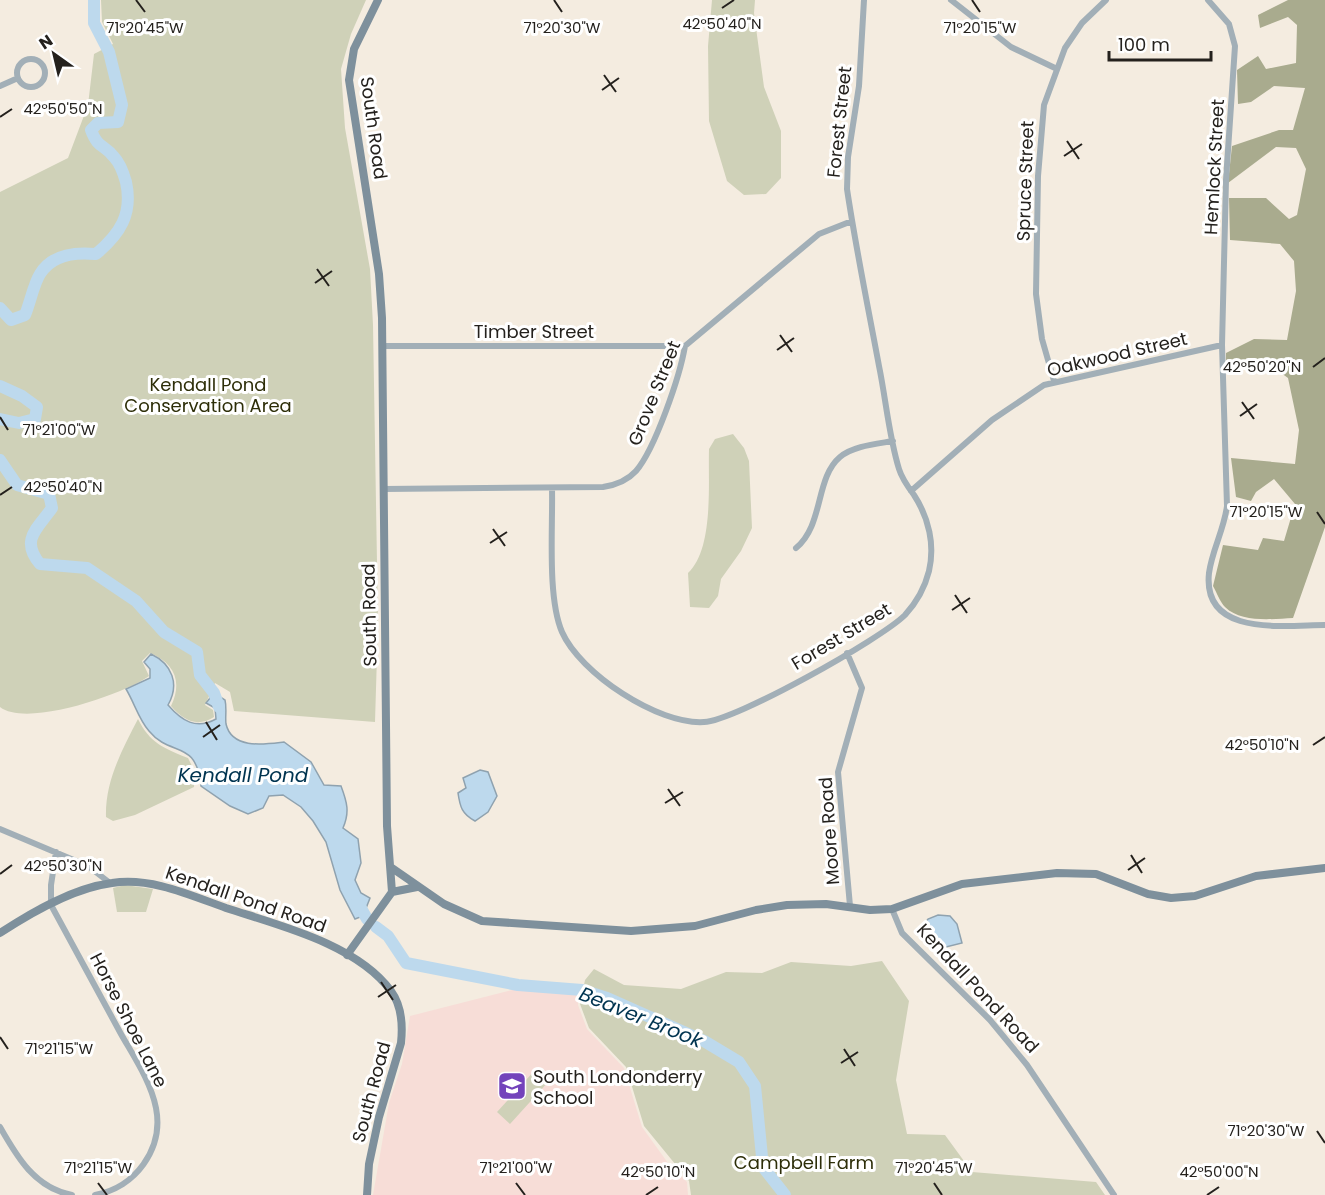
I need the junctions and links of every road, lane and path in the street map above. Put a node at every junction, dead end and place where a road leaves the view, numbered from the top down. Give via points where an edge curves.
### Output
1 (378, 0) edge
2 (864, 0) edge
3 (951, 0) edge
4 (1106, 0) edge
5 (1208, 0) edge
6 (1055, 68) junction
7 (18, 78) junction
8 (0, 86) edge
9 (852, 221) junction
10 (1222, 345) junction
11 (382, 346) junction
12 (685, 346) junction
13 (1054, 381) junction
14 (893, 441) junction
15 (552, 488) junction
16 (384, 489) junction
17 (911, 491) junction
18 (796, 548) dead end
19 (1325, 625) edge
20 (847, 653) junction
21 (0, 829) edge
22 (56, 852) junction
23 (392, 868) junction
24 (1325, 868) edge
25 (110, 883) junction
26 (417, 887) junction
27 (392, 892) junction
28 (51, 905) junction
29 (850, 906) junction
30 (892, 909) junction
31 (0, 933) edge
32 (347, 955) junction
33 (0, 1126) edge
34 (72, 1195) edge
35 (95, 1195) edge
36 (367, 1195) edge
37 (1114, 1195) edge

1 - 11 street, South Road via 354,49 349,80 379,274
2 - 9 street, Forest Street via 859,86 846,173
3 - 6 street via 1011,47
4 - 6 street, Spruce Street via 1078,28
5 - 10 street, Hemlock Street via 1229,24 1235,46 1226,180
6 - 13 street, Spruce Street via 1043,114 1036,294 1042,339
7 - 7 street via 24,85 36,86 44,77 44,68 36,60 24,61 18,67
7 - 8 street
9 - 12 street, Grove Street via 819,234
9 - 14 street, Forest Street
10 - 13 street, Oakwood Street
10 - 19 street, Hemlock Street via 1227,506 1209,573 1211,594 1222,612 1240,622
11 - 12 street, Timber Street
11 - 16 street, South Road
12 - 15 street, Grove Street via 653,440 637,470 611,486
13 - 17 street, Oakwood Street via 1011,405
14 - 17 street, Forest Street via 899,468
14 - 18 street via 846,453 834,464 810,532
15 - 16 street, Grove Street
15 - 20 street, Forest Street via 555,600 562,632 592,668 644,706 689,722 720,720 750,708
16 - 23 street, South Road via 387,826
17 - 20 street, Forest Street via 931,541 930,565 923,588 911,608 894,624
20 - 29 street, Moore Road via 862,688 838,772
21 - 22 street
22 - 25 street via 88,866
22 - 28 street
23 - 26 street
23 - 27 street, South Road
24 - 30 street via 1256,876 1195,896 1173,898 1148,894 1096,874 1054,873 962,884
25 - 28 street, Kendall Pond Road
25 - 32 street, Kendall Pond Road via 148,883 171,889 295,930
26 - 27 street
26 - 29 street via 461,914 482,921 592,930 663,931 787,905
27 - 32 street
28 - 31 street, Kendall Pond Road
28 - 35 street, Horse Shoe Lane via 136,1063 156,1109 155,1141 145,1163 122,1185
29 - 30 street
30 - 37 street, Kendall Pond Road via 902,933 991,1021 1028,1065
32 - 36 street, South Road via 383,982 396,998 402,1019 401,1042 374,1140
33 - 34 street via 32,1175 52,1189

